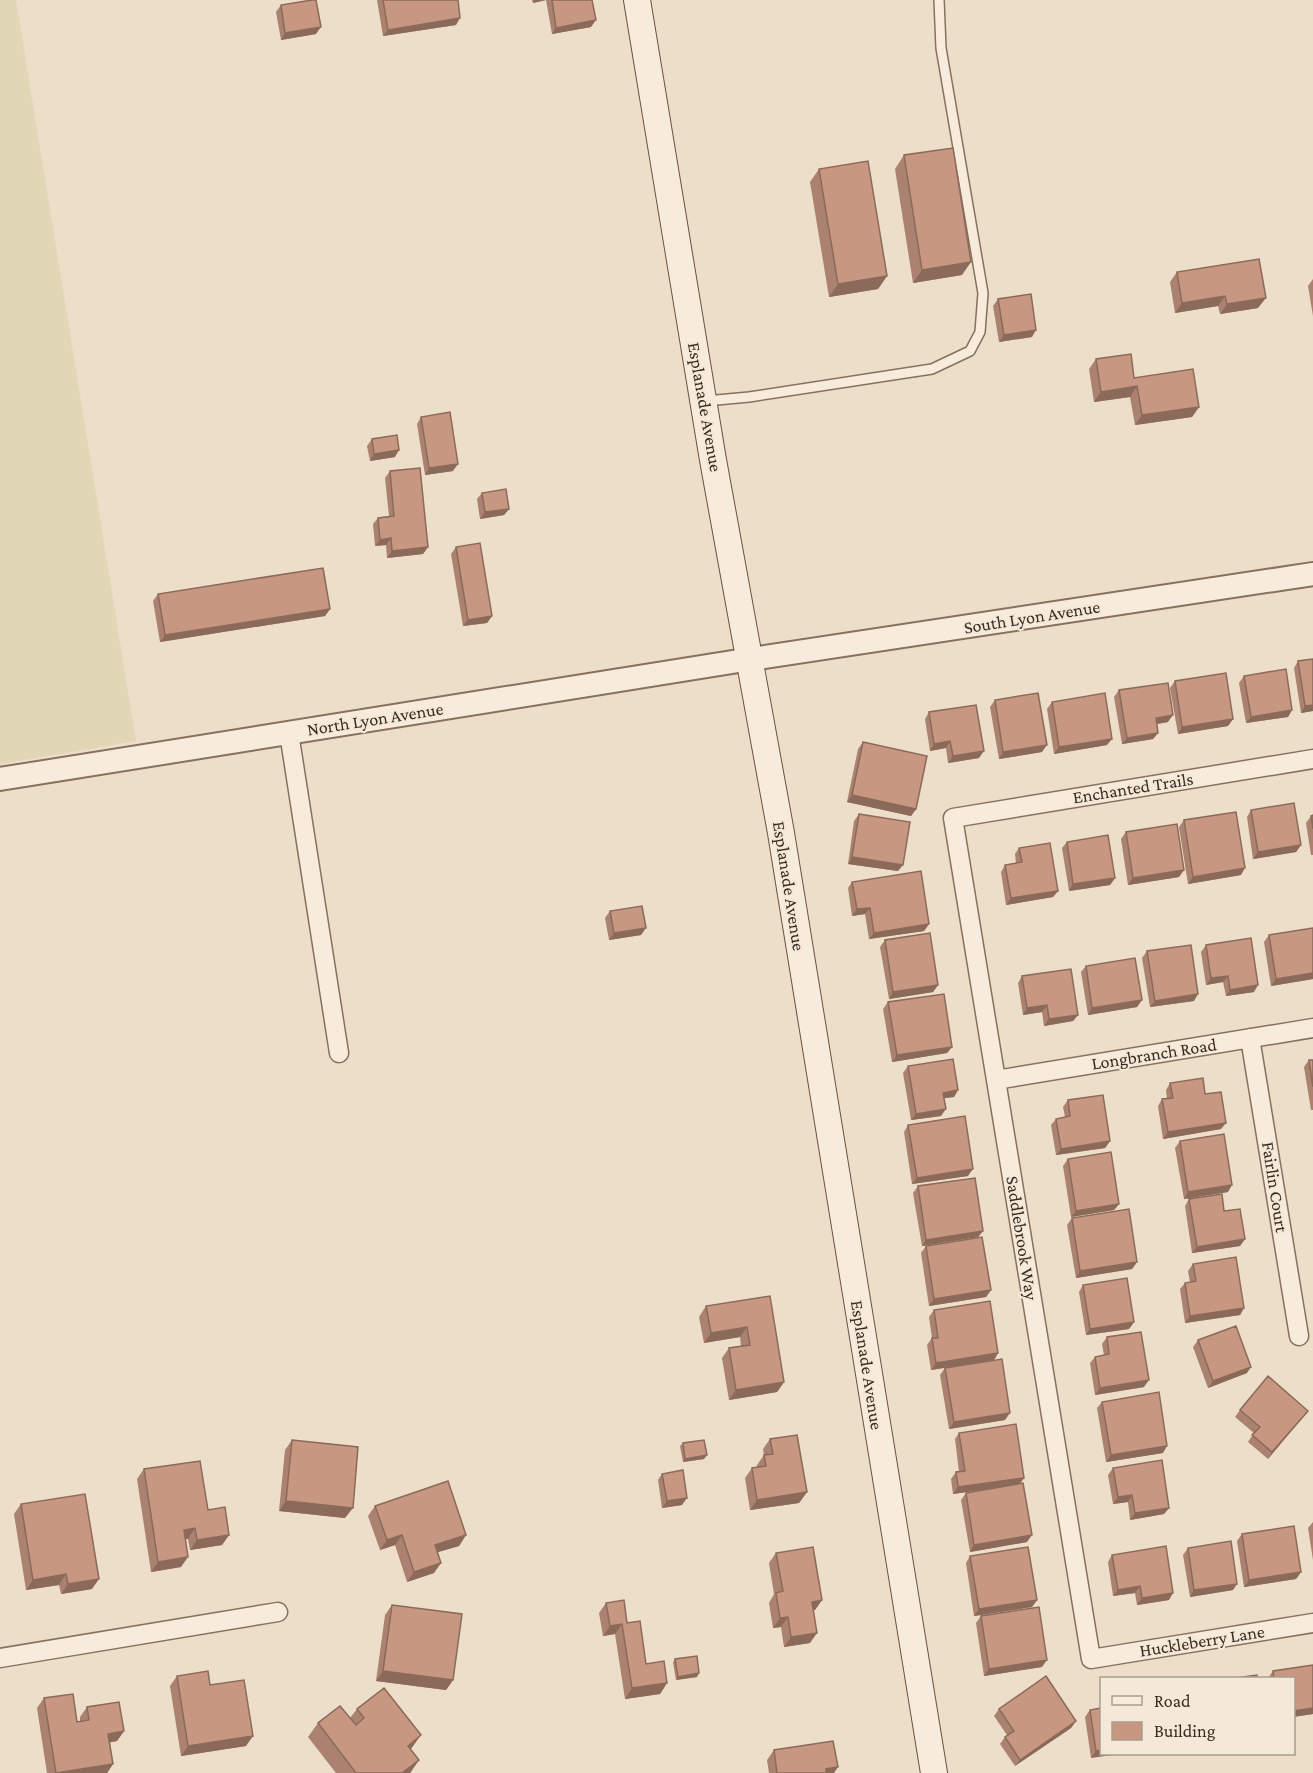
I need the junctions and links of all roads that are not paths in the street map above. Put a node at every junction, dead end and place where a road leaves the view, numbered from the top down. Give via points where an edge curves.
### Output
1 (637, 0) edge
2 (939, 0) edge
3 (704, 401) junction
4 (1313, 574) edge
5 (751, 659) junction
6 (289, 732) junction
7 (1313, 759) edge
8 (0, 779) edge
9 (953, 818) joint
10 (1313, 1028) edge
11 (1250, 1038) junction
12 (339, 1053) dead end
13 (996, 1080) junction
14 (1299, 1336) dead end
15 (278, 1612) dead end
16 (1313, 1623) edge
17 (0, 1658) edge
18 (1091, 1659) joint
19 (934, 1773) edge

1 - 3 main road, Esplanade Avenue
2 - 3 lane via 941,48 983,293 980,332 970,351 932,369
3 - 5 main road, Esplanade Avenue
4 - 5 street, South Lyon Avenue
5 - 6 street, North Lyon Avenue
5 - 19 main road, Esplanade Avenue
6 - 8 street, North Lyon Avenue
6 - 12 street
7 - 9 street, Enchanted Trails
9 - 13 street, Saddlebrook Way
10 - 11 street, Longbranch Road
11 - 13 street, Longbranch Road
11 - 14 street, Fairlin Court
13 - 18 street, Saddlebrook Way
15 - 17 street
16 - 18 street, Huckleberry Lane

